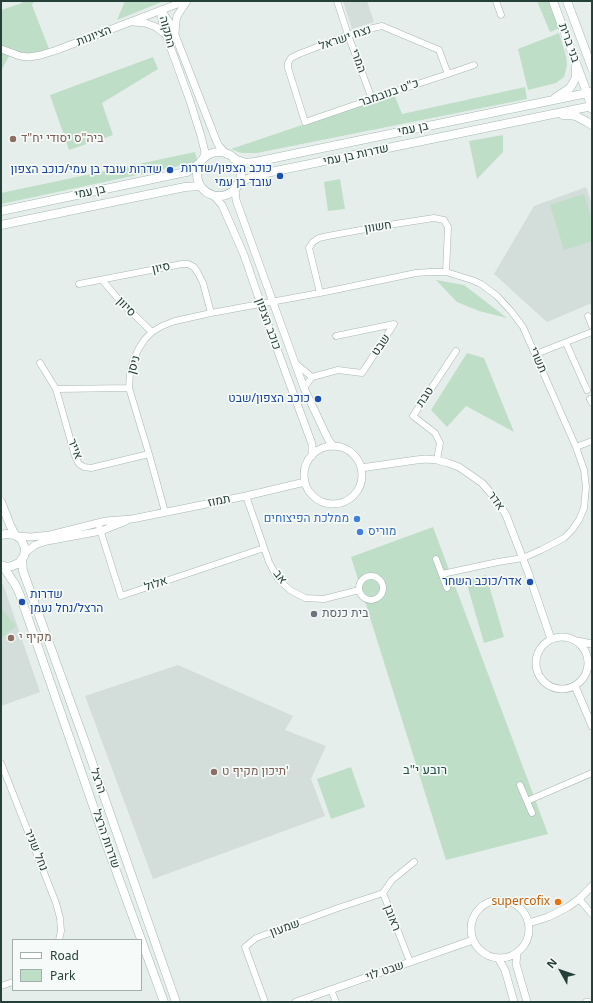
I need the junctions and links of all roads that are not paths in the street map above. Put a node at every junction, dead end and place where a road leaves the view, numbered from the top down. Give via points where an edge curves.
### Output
1 (186, 1) edge
2 (337, 1) edge
3 (496, 1) edge
4 (553, 1) edge
5 (568, 1) edge
6 (161, 10) junction
7 (501, 15) dead end
8 (130, 22) junction
9 (166, 35) junction
10 (175, 35) junction
11 (348, 35) junction
12 (1, 49) edge
13 (577, 64) junction
14 (474, 65) dead end
15 (591, 65) edge
16 (448, 74) junction
17 (590, 93) edge
18 (372, 99) junction
19 (553, 100) junction
20 (592, 107) edge
21 (547, 115) junction
22 (305, 122) joint
23 (592, 125) edge
24 (226, 154) junction
25 (234, 159) junction
26 (202, 161) junction
27 (200, 186) junction
28 (237, 187) junction
29 (214, 196) junction
30 (1, 210) edge
31 (1, 224) edge
32 (446, 272) junction
33 (102, 280) junction
34 (79, 284) dead end
35 (320, 293) junction
36 (273, 302) junction
37 (261, 304) junction
38 (211, 313) junction
39 (588, 316) dead end
40 (592, 326) edge
41 (152, 332) junction
42 (592, 332) edge
43 (336, 336) dead end
44 (566, 343) junction
45 (456, 351) dead end
46 (536, 354) junction
47 (40, 363) dead end
48 (295, 363) junction
49 (312, 377) junction
50 (129, 388) junction
51 (304, 388) junction
52 (56, 389) junction
53 (587, 390) dead end
54 (592, 441) edge
55 (333, 446) junction
56 (576, 447) junction
57 (149, 454) junction
58 (312, 456) junction
59 (437, 460) junction
60 (361, 468) junction
61 (305, 482) junction
62 (246, 496) junction
63 (1, 502) edge
64 (165, 512) junction
65 (99, 527) junction
66 (1, 535) edge
67 (16, 535) junction
68 (264, 548) junction
69 (24, 556) junction
70 (523, 558) junction
71 (436, 559) dead end
72 (2, 565) edge
73 (442, 574) junction
74 (447, 588) dead end
75 (359, 590) dead end
76 (551, 639) junction
77 (577, 641) junction
78 (592, 644) edge
79 (592, 664) edge
80 (587, 672) junction
81 (575, 686) junction
82 (592, 726) edge
83 (1, 763) edge
84 (592, 773) edge
85 (520, 785) dead end
86 (527, 801) junction
87 (532, 813) dead end
88 (414, 862) dead end
89 (592, 886) edge
90 (383, 893) junction
91 (579, 899) junction
92 (592, 914) edge
93 (529, 923) junction
94 (59, 939) edge
95 (141, 939) edge
96 (473, 940) junction
97 (142, 941) edge
98 (517, 953) junction
99 (498, 958) junction
100 (410, 962) junction
101 (12, 982) edge
102 (1, 986) edge
103 (331, 990) junction
104 (164, 1002) edge
105 (176, 1002) edge
106 (265, 1002) edge
107 (296, 1002) edge
108 (336, 1002) edge
109 (514, 1002) edge
110 (526, 1002) edge

1 - 6 street, הציונות
1 - 10 street via 177,16
2 - 11 street, המרי
3 - 7 street
4 - 13 main road, בני ברית
5 - 15 main road, בני ברית
6 - 8 street, הציונות
6 - 9 street, התקוה
6 - 10 street, התקוה
8 - 9 street via 145,23
8 - 12 street, הציונות via 41,55 20,56
9 - 26 street, התקוה via 201,136 205,152
10 - 24 street, התקוה via 216,140
11 - 16 street, נצח ישראל via 382,26 439,50
11 - 18 street, המרי
11 - 22 street, נצח ישראל via 299,54 288,63
13 - 17 main road, בני ברית
13 - 19 main road via 576,77 570,88
14 - 16 street, כ"ט בנובמבר
16 - 18 street, כ"ט בנובמבר
17 - 19 main road, בן עמי
17 - 20 main road, בני ברית
18 - 22 street, כ"ט בנובמבר
19 - 25 main road, בן עמי via 255,162 246,163
20 - 21 main road, שדרות בן עמי
21 - 23 main road via 569,115 581,118
21 - 28 main road, שדרות בן עמי via 256,176 245,180
24 - 25 main road
24 - 26 main road via 214,153
25 - 28 main road via 240,171
26 - 27 main road via 197,175
26 - 30 main road, בן עמי via 187,172
27 - 29 main road
27 - 31 main road, בן עמי
28 - 29 main road via 226,195
28 - 36 street, כוכב הצפון via 236,200
29 - 37 street, כוכב הצפון via 222,205 244,255
32 - 35 street, תשרי via 416,273
32 - 35 street, חשוון via 448,227 444,220 434,218 382,226 319,238 313,242 310,248
32 - 46 street, תשרי via 472,280 496,296 523,327
33 - 34 street, סיון
33 - 38 street, סיון via 188,264 194,267 203,283
33 - 41 street, סיוון
35 - 36 street, תשרי
36 - 37 street, תשרי
36 - 48 street, כוכב הצפון
37 - 38 street, ניסן
37 - 58 street, כוכב הצפון via 312,444
38 - 41 street, ניסן via 176,321
39 - 40 street
41 - 50 street, ניסן via 139,348 133,361
42 - 44 street
43 - 49 street, שבט via 394,324 362,373 338,370
44 - 46 street
44 - 53 street
45 - 59 street, טבת via 413,416 435,433 440,443
46 - 56 street, תשרי
47 - 52 street, אייר
48 - 49 street
48 - 51 street, כוכב הצפון
49 - 51 street
50 - 52 street
50 - 57 street, ניסן
51 - 55 street, כוכב הצפון
52 - 57 street, אייר via 79,464 91,468
54 - 56 street
55 - 58 street via 322,448
55 - 60 street via 350,451 359,461
56 - 70 street, תשרי via 584,470 586,509 564,538
57 - 64 street, ניסן
58 - 61 street via 305,468
59 - 60 street, אדר via 416,460
59 - 70 street, אדר via 459,467 482,483 506,515
60 - 61 street via 360,486 343,502 332,504 318,500
61 - 62 street, תמוז
62 - 64 street, תמוז
62 - 68 street, אב
63 - 67 main road
64 - 65 street, תמוז via 117,520
65 - 67 street, תמוז via 31,537
65 - 68 street, אלול via 121,596
65 - 69 street, תמוז via 35,545
66 - 67 main road
67 - 69 main road, הרצל via 24,543
68 - 75 street, אב via 278,579 290,590 305,598 324,598
69 - 72 main road via 16,565
69 - 105 main road, הרצל via 23,571
70 - 73 street, תשרי
70 - 76 street, אדר
71 - 73 street
72 - 95 main road, שדרות הרצל via 20,595
73 - 74 street
76 - 77 street via 564,637
76 - 81 street via 537,654 538,674 542,681 554,688 566,689
77 - 78 street
77 - 80 street via 587,655
79 - 80 street
80 - 81 street
81 - 82 street
83 - 94 street, נחל שניר via 56,903 60,918
84 - 86 street
85 - 86 street
86 - 87 street
88 - 90 street, ראובן via 392,880
89 - 91 street
90 - 100 street, ראובן
90 - 106 street, שמעון via 256,938 245,947
91 - 92 street
91 - 93 street via 568,908
93 - 96 street via 525,913 509,901 488,902 475,914 471,931
93 - 98 street via 528,938
96 - 99 street via 483,953
96 - 100 street, שבט לוי
97 - 104 main road, שדרות הרצל
98 - 99 street
98 - 110 street via 516,964
99 - 109 street via 505,970
100 - 103 street, שבט לוי
101 - 102 street
103 - 107 street, שבט לוי
103 - 108 street

